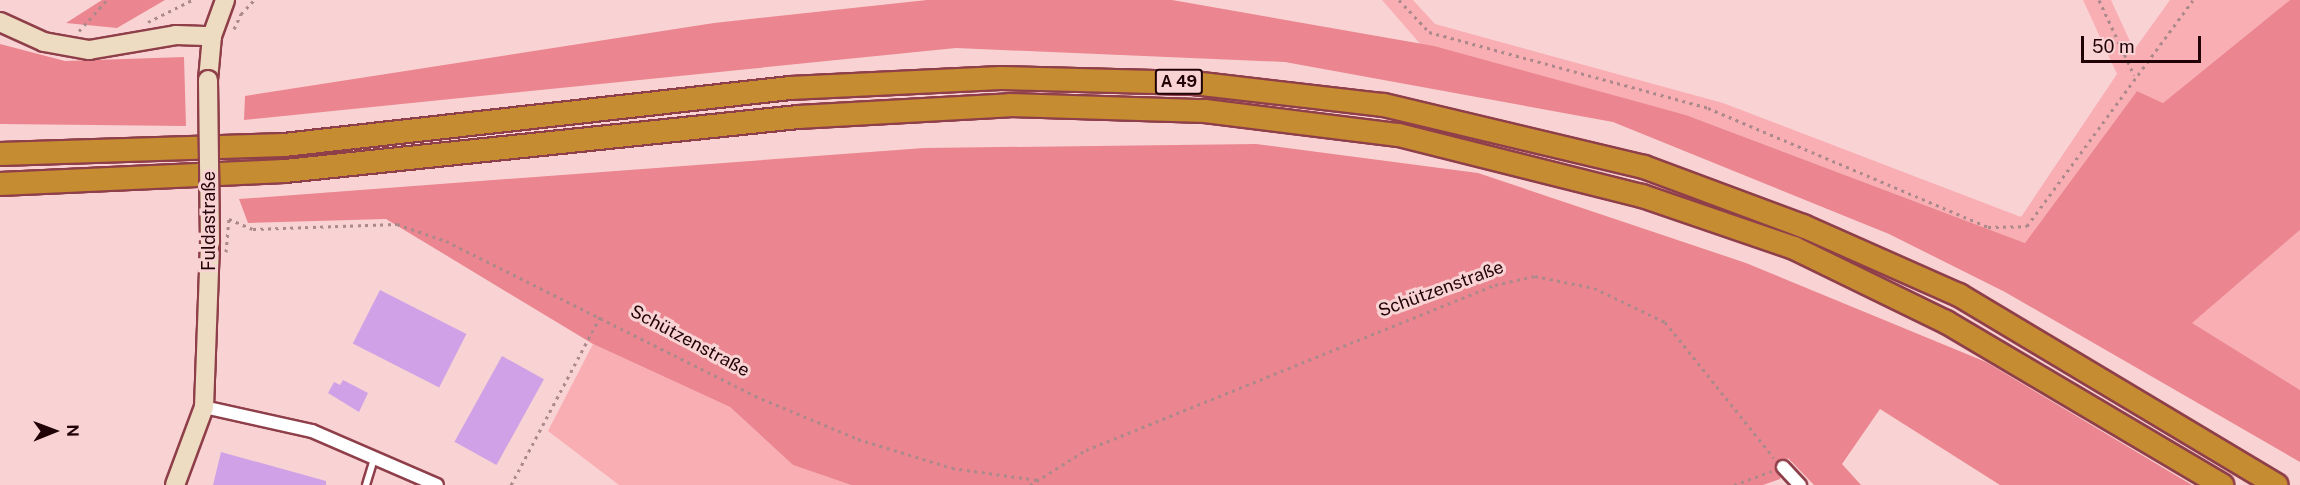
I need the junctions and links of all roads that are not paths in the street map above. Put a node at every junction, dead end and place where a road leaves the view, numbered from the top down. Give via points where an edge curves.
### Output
1 (225, 0) edge
2 (0, 22) edge
3 (212, 36) junction
4 (0, 154) edge
5 (0, 184) edge
6 (204, 407) junction
7 (374, 458) junction
8 (1783, 467) road end
9 (175, 485) edge
10 (366, 485) edge
11 (437, 485) edge
12 (1800, 485) edge
13 (2222, 485) edge
14 (2276, 485) edge

1 - 3 street, Fuldastraße
2 - 3 street via 44,42 77,48 130,46 176,35
3 - 6 street, Fuldastraße, bridge via 208,81 210,243
4 - 14 highway, A 49 via 284,145 790,88 1001,78 1193,82 1384,105 1644,167 1803,226 1959,295
5 - 13 highway, A 49 via 285,171 798,117 1010,105 1205,111 1399,135 1642,196 1794,249 1946,322
6 - 7 street via 312,431
6 - 9 street, Fuldastraße
7 - 10 lane
7 - 11 street
8 - 12 street

